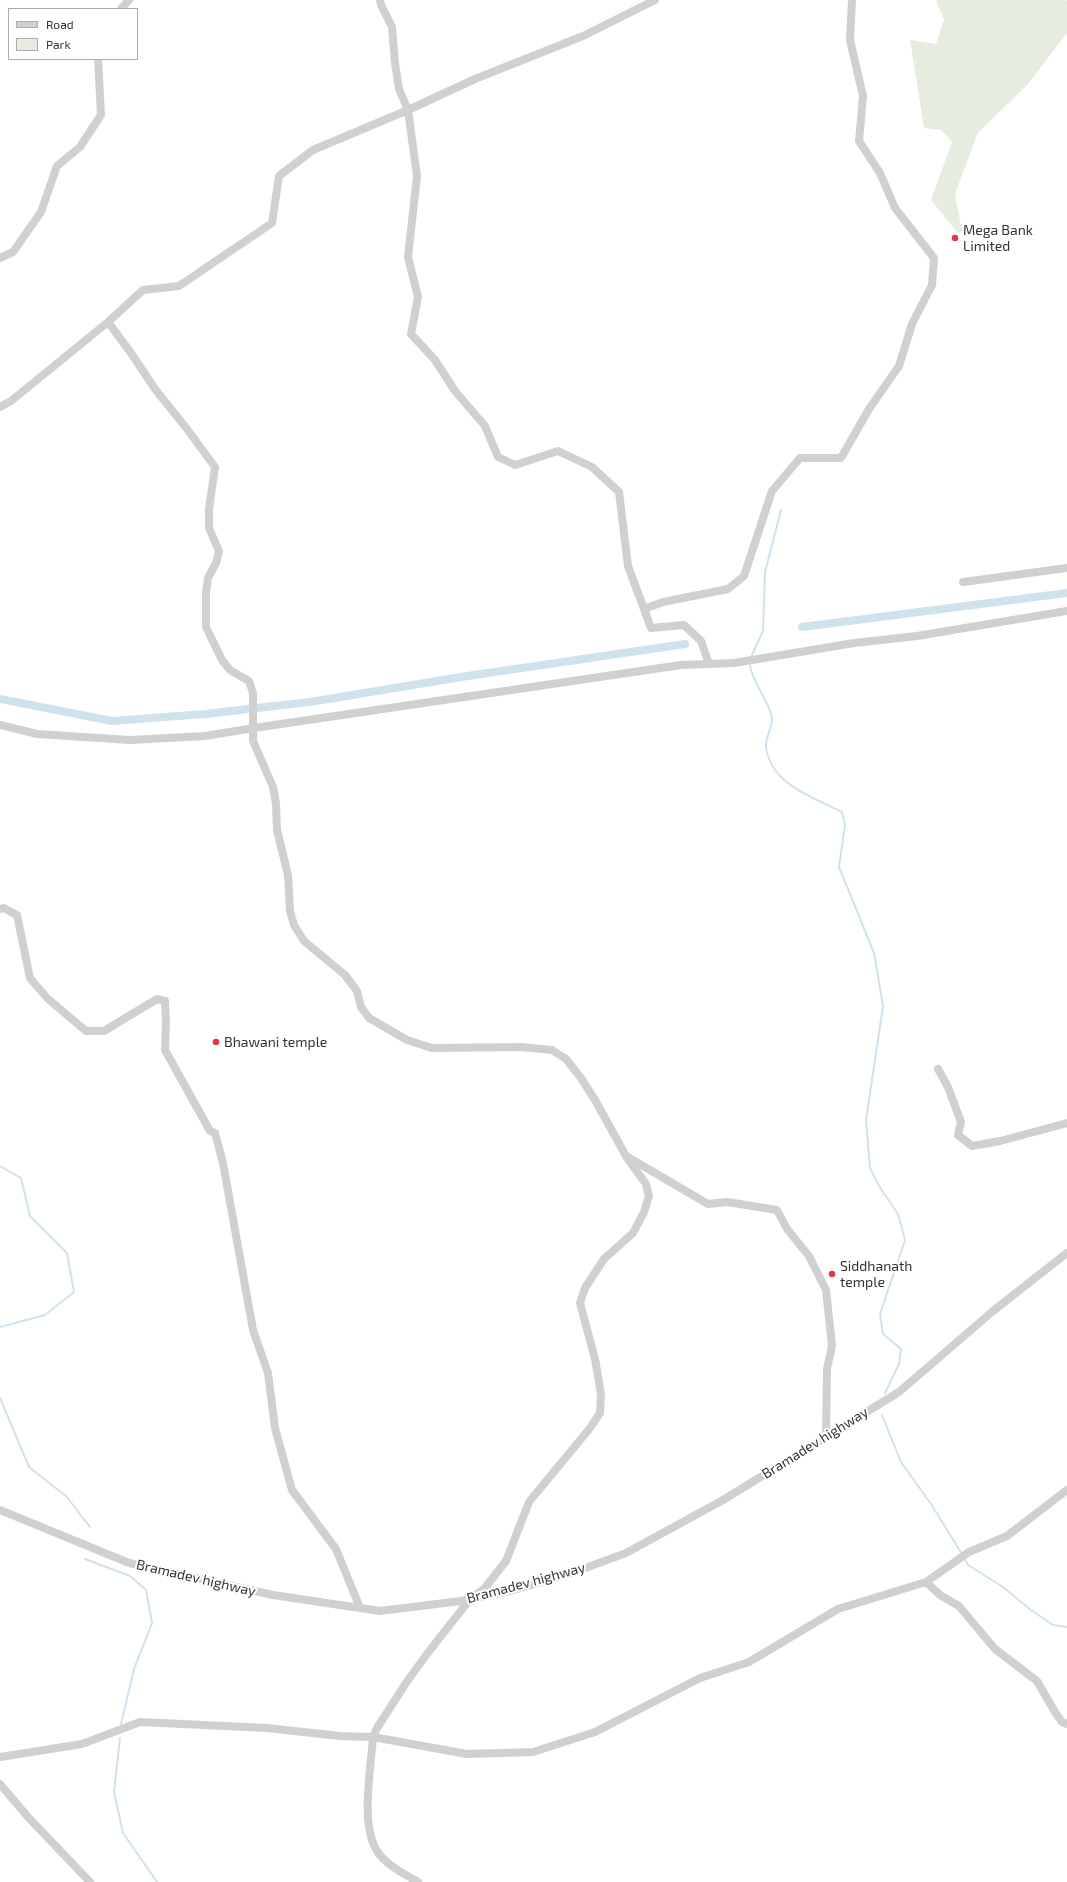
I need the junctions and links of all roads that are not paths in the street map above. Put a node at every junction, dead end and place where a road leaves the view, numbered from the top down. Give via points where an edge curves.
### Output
1 (129, 0) edge
2 (380, 0) edge
3 (655, 0) edge
4 (852, 0) edge
5 (122, 8) edge
6 (98, 60) edge
7 (408, 110) junction
8 (0, 258) edge
9 (108, 322) junction
10 (0, 407) edge
11 (1067, 568) edge
12 (963, 582) dead end
13 (644, 609) junction
14 (1067, 611) edge
15 (709, 664) junction
16 (0, 724) edge
17 (254, 728) junction
18 (0, 909) edge
19 (938, 1069) dead end
20 (1067, 1123) edge
21 (626, 1156) junction
22 (1067, 1253) edge
23 (826, 1436) junction
24 (1067, 1490) edge
25 (0, 1510) edge
26 (926, 1582) junction
27 (472, 1598) junction
28 (360, 1608) junction
29 (1067, 1724) edge
30 (373, 1736) junction
31 (0, 1757) edge
32 (0, 1784) edge
33 (90, 1882) edge
34 (418, 1882) edge

1 - 5 street
2 - 7 street via 392,27 399,89
3 - 7 street via 583,36 475,79
4 - 13 street via 850,40 863,96 859,141 880,173 895,208 934,258 932,284 912,324 899,366 869,409 841,458 800,458 772,491 744,576 728,589 663,602
6 - 8 street via 100,115 80,147 57,166 41,212 21,241 13,252
7 - 9 street via 314,150 279,176 272,223 180,286 143,290
7 - 13 street via 417,176 408,257 418,297 411,334 485,426 498,457 514,466 558,451 592,467 619,492 628,566
9 - 10 street via 11,401
9 - 17 street via 215,467 209,528 219,551 216,564 208,578 206,627 222,660 230,670 249,681 253,693
11 - 12 street
13 - 15 street via 651,628 684,625 701,641
14 - 15 street via 741,662
15 - 17 street via 674,666
16 - 17 street via 37,734 130,740 205,736
17 - 21 street via 253,741 273,787 277,830 288,875 290,911 294,925 304,941 346,975 357,991 361,1007 369,1018 407,1040 432,1048 521,1047 552,1050 566,1059 581,1078
18 - 28 street via 4,908 17,915 30,978 48,998 86,1031 104,1031 157,999 165,1001 165,1050 210,1131 215,1133 223,1163 253,1330 268,1373 275,1428 292,1490 336,1549
19 - 20 street via 962,1122 958,1135 972,1146
21 - 23 street via 708,1204 727,1202 777,1210 787,1229 808,1256 826,1290 832,1346 827,1369
21 - 27 street via 646,1184 649,1196 644,1212 633,1233 604,1259 585,1288 580,1303 595,1359 600,1413 530,1502 506,1560 484,1589
22 - 23 street, Bramadev highway via 993,1311 899,1392
23 - 27 street, Bramadev highway via 723,1500 626,1553 570,1574 514,1590
24 - 26 street via 1007,1536 969,1552
25 - 28 street, Bramadev highway via 129,1562 273,1595
26 - 29 street via 940,1595 959,1606 995,1648 1037,1681 1055,1712 1062,1722
26 - 30 street via 838,1609 749,1662 700,1678 595,1732 533,1752 467,1754
27 - 28 street, Bramadev highway via 380,1611
27 - 30 street via 408,1680
30 - 31 street via 140,1722 82,1744
30 - 34 street via 368,1813 370,1834 377,1851 395,1869
32 - 33 street via 28,1818

